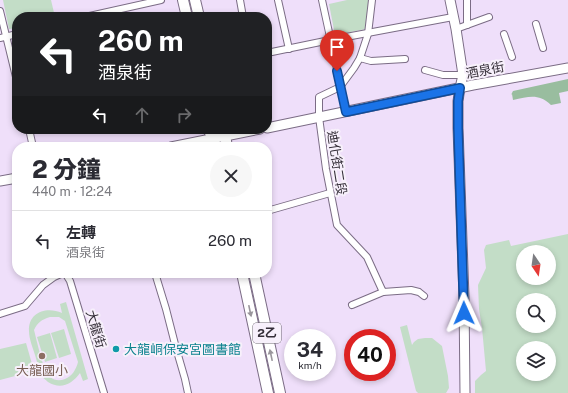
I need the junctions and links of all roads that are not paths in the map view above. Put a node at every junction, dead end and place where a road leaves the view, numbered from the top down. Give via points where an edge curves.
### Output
1 (161, 0) edge
2 (183, 0) edge
3 (195, 0) edge
4 (240, 0) edge
5 (278, 0) edge
6 (322, 0) edge
7 (372, 0) edge
8 (450, 0) edge
9 (467, 0) edge
10 (0, 11) edge
11 (107, 12) edge
12 (185, 12) edge
13 (198, 12) edge
14 (242, 12) edge
15 (454, 17) junction
16 (489, 17) dead end
17 (536, 24) dead end
18 (467, 25) junction
19 (456, 29) junction
20 (368, 34) junction
21 (504, 34) dead end
22 (3, 37) edge
23 (330, 40) junction
24 (543, 48) dead end
25 (289, 49) junction
26 (272, 52) edge
27 (512, 57) dead end
28 (360, 58) junction
29 (405, 59) dead end
30 (12, 65) edge
31 (568, 68) edge
32 (425, 70) dead end
33 (463, 75) junction
34 (340, 86) junction
35 (460, 88) junction
36 (346, 112) junction
37 (319, 117) junction
38 (272, 126) edge
39 (223, 134) edge
40 (215, 142) edge
41 (12, 179) edge
42 (0, 181) edge
43 (330, 193) junction
44 (272, 210) edge
45 (53, 278) edge
46 (68, 278) edge
47 (157, 278) edge
48 (243, 278) edge
49 (255, 278) edge
50 (383, 292) junction
51 (424, 296) dead end
52 (352, 305) dead end
53 (0, 314) edge
54 (104, 393) edge
55 (188, 393) edge
56 (268, 393) edge
57 (280, 393) edge
58 (465, 393) edge

1 - 11 street
2 - 12 main road
3 - 13 main road
4 - 14 street
5 - 25 street
6 - 23 street
7 - 20 street, 迪化街二段
8 - 15 street
9 - 18 street
10 - 22 street
15 - 19 street
15 - 20 street
16 - 18 street
17 - 24 street
18 - 19 street
19 - 33 street
20 - 23 street
20 - 28 street, 迪化街二段
21 - 27 street
22 - 30 street
23 - 25 street
23 - 34 street
25 - 26 street
28 - 29 street via 371,61
28 - 34 street, 迪化街二段
31 - 35 street, 酒泉街
32 - 33 street via 443,75
33 - 35 street
34 - 36 street
34 - 37 street, 迪化街二段 via 319,96
35 - 36 street, 酒泉街
35 - 58 street via 458,128
36 - 37 street, 酒泉街
37 - 38 street, 酒泉街
37 - 43 street, 迪化街二段
39 - 40 street
41 - 42 street
43 - 44 street
43 - 50 street, 迪化街二段 via 336,225 368,257
45 - 53 street via 25,306
46 - 54 street, 大龍街
47 - 55 street
48 -> 56 main road, 2乙
57 -> 49 main road, 2乙
50 - 51 street via 412,290
50 - 52 street

